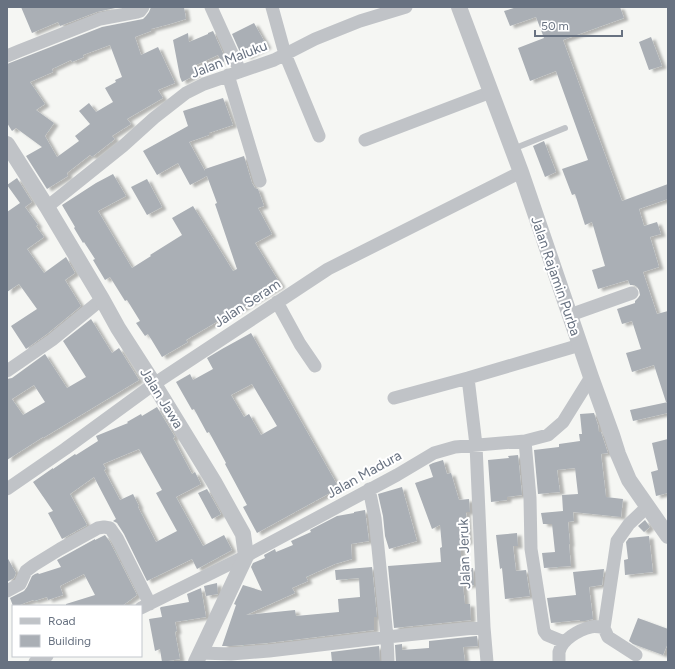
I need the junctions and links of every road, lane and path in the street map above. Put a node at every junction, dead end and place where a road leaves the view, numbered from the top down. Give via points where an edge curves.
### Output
1 (143, 7) edge
2 (211, 7) edge
3 (272, 7) edge
4 (406, 7) edge
5 (460, 7) edge
6 (284, 54) junction
7 (7, 56) edge
8 (234, 73) junction
9 (491, 92) junction
10 (566, 128) dead end
11 (319, 136) dead end
12 (365, 140) dead end
13 (7, 144) edge
14 (512, 150) junction
15 (520, 172) junction
16 (260, 181) dead end
17 (47, 207) junction
18 (632, 293) dead end
19 (102, 299) junction
20 (278, 302) junction
21 (570, 315) junction
22 (580, 345) junction
23 (316, 366) dead end
24 (7, 371) edge
25 (591, 377) junction
26 (468, 378) junction
27 (154, 384) junction
28 (394, 398) dead end
29 (525, 441) junction
30 (476, 445) junction
31 (7, 489) edge
32 (369, 490) junction
33 (646, 507) junction
34 (668, 536) edge
35 (246, 556) junction
36 (7, 591) edge
37 (145, 606) edge
38 (484, 627) junction
39 (604, 628) junction
40 (387, 637) junction
41 (564, 642) junction
42 (636, 655) dead end
43 (198, 658) edge
44 (388, 662) edge
45 (487, 662) edge
46 (559, 662) edge

1 - 7 street via 137,12 100,19
2 - 8 street
3 - 6 street
4 - 6 street, Jalan Maluku via 353,24
5 - 9 street, Jalan Rajamin Purba
6 - 8 street, Jalan Maluku via 274,60
6 - 11 street
8 - 16 street
8 - 17 street, Jalan Maluku via 186,93
9 - 12 street
9 - 14 street, Jalan Rajamin Purba
10 - 14 lane
13 - 17 street, Jalan Jawa
14 - 15 street, Jalan Rajamin Purba
15 - 20 street, Jalan Seram via 328,269
15 - 21 street, Jalan Rajamin Purba
17 - 19 street, Jalan Jawa
18 - 21 street
19 - 24 street via 52,340
19 - 27 street, Jalan Jawa
20 - 23 street via 300,344
20 - 27 street, Jalan Seram
21 - 22 street, Jalan Rajamin Purba
22 - 25 street, Jalan Rajamin Purba
22 - 26 street
25 - 29 street, Jalan Madura via 563,422 548,434
25 - 33 street, Jalan Rajamin Purba via 629,480
26 - 28 street
26 - 30 street, Jalan Jeruk
27 - 31 street, Jalan Seram
27 - 35 street, Jalan Jawa via 243,534
29 - 30 street, Jalan Madura
29 - 41 street via 531,549 544,631 547,635
30 - 32 street, Jalan Madura via 434,453
30 - 38 street, Jalan Jeruk
32 - 35 street, Jalan Madura
32 - 40 street via 375,518
33 - 34 street, Jalan Rajamin Purba
33 - 39 street via 617,541
35 - 37 street, Jalan Madura
35 - 43 street
36 - 37 street via 20,584 26,571 34,565 104,527 110,528 118,538
38 - 40 street
38 - 45 street, Jalan Jeruk
39 - 41 street via 592,627 582,630
39 - 42 street via 608,637
40 - 43 street
40 - 44 street
41 - 46 street via 559,651

